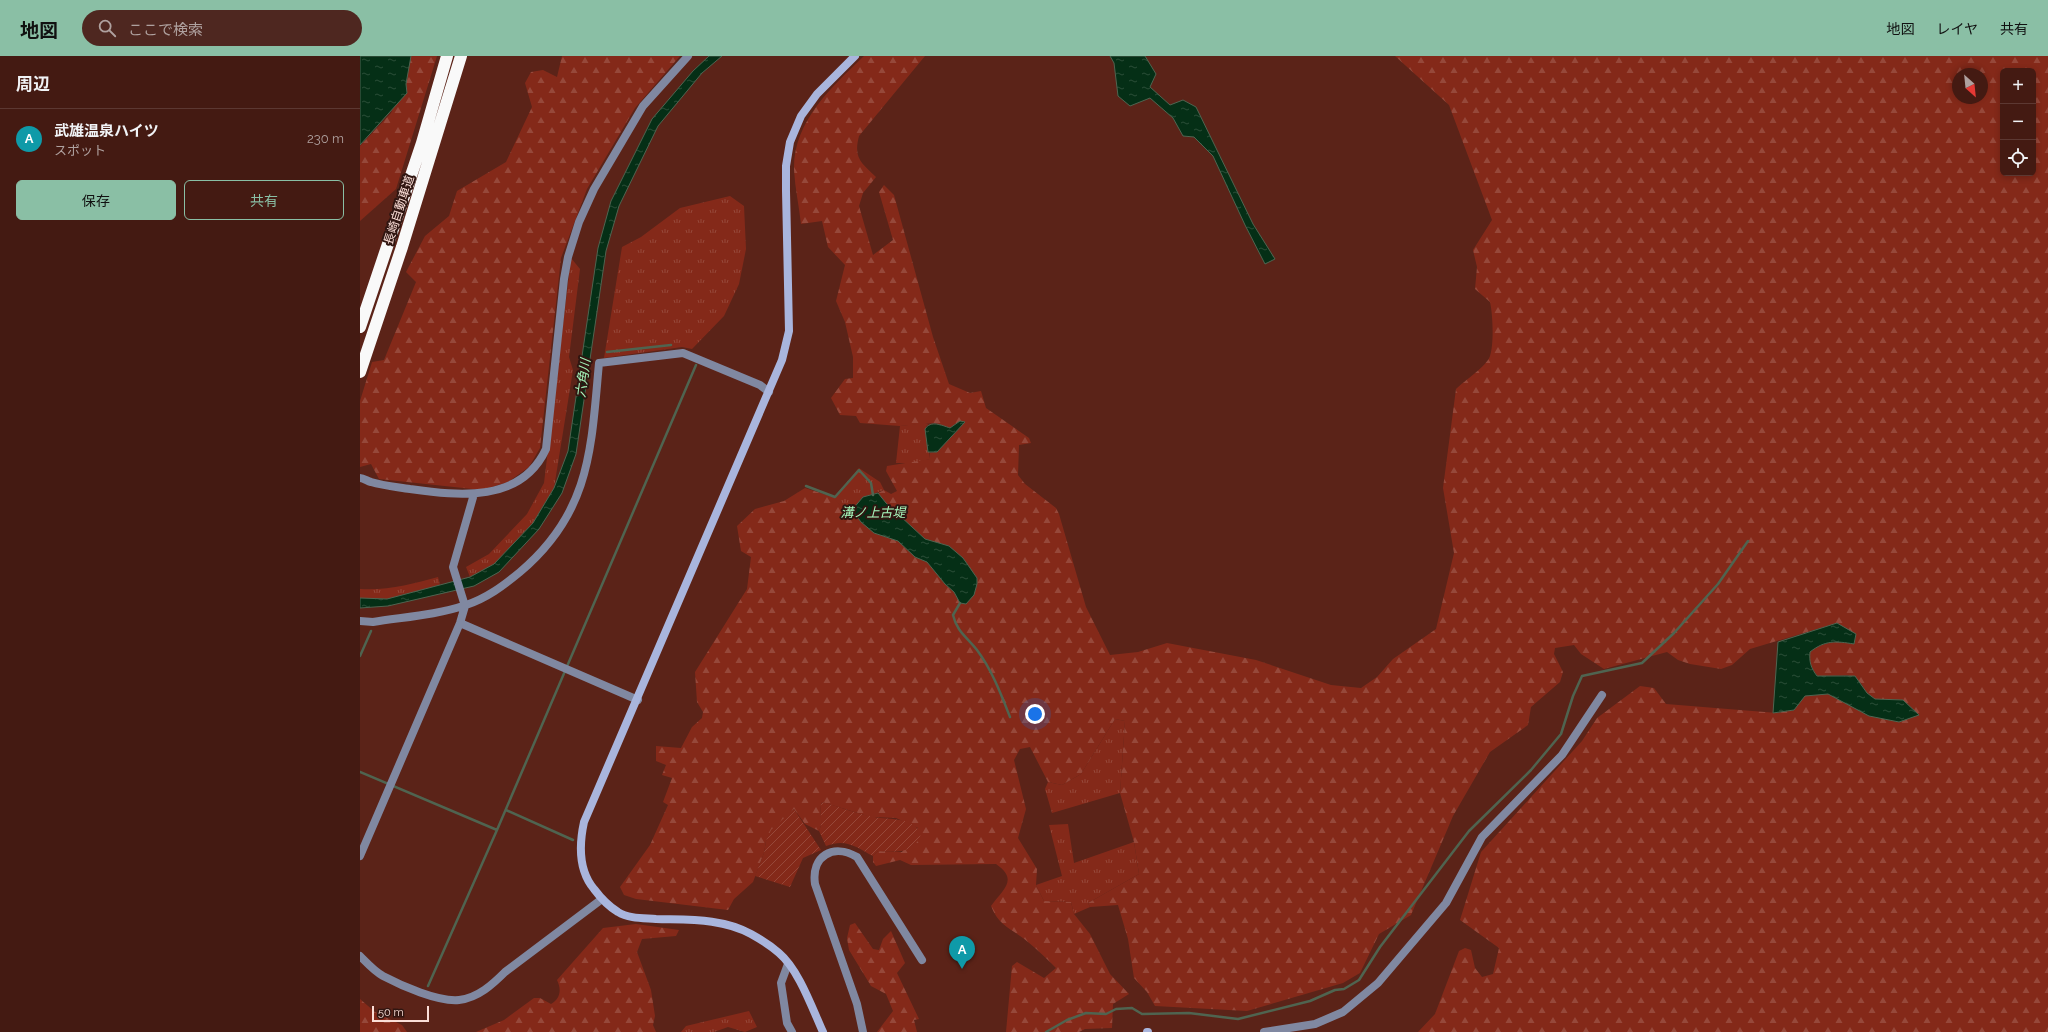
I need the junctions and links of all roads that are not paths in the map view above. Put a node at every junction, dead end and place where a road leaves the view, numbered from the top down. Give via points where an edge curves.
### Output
1 (447, 56) edge
2 (461, 56) edge
3 (688, 56) edge
4 (856, 56) edge
5 (360, 327) edge
6 (360, 372) edge
7 (769, 392) junction
8 (360, 478) edge
9 (474, 494) junction
10 (465, 606) junction
11 (360, 621) edge
12 (460, 623) junction
13 (1602, 695) dead end
14 (638, 700) junction
15 (360, 856) edge
16 (602, 899) junction
17 (360, 956) edge
18 (922, 960) dead end
19 (788, 964) junction
20 (792, 1032) edge
21 (823, 1032) edge
22 (863, 1032) edge
23 (1264, 1032) edge

1 - 5 highway, 長崎自動車道 via 422,143
2 - 6 highway, 長崎自動車道
3 - 9 street via 643,106 594,189 579,222 564,279 546,449 541,460 522,478 511,484 499,490
4 - 7 street via 817,94 801,116 790,142 786,178 789,331 782,360
7 - 10 street via 760,385 683,353 599,364 588,464 570,514 530,563 488,597
7 - 14 street
8 - 9 street via 418,490
9 - 10 street via 453,567
10 - 11 street via 373,622
10 - 12 street
12 - 14 street
12 - 15 street
13 - 23 street via 1562,755 1482,837 1446,902 1378,983 1344,1012 1315,1024
14 - 16 street via 584,822 580,837 583,870 591,886
16 - 17 street via 505,972 493,984 480,993 459,1000 431,996 383,976
16 - 19 street via 618,912 636,918 725,923 750,934 780,953
18 - 22 street via 857,856 839,850 830,852 815,865 815,884 857,1004
19 - 20 street via 781,983 787,1023
19 - 21 street via 795,973

